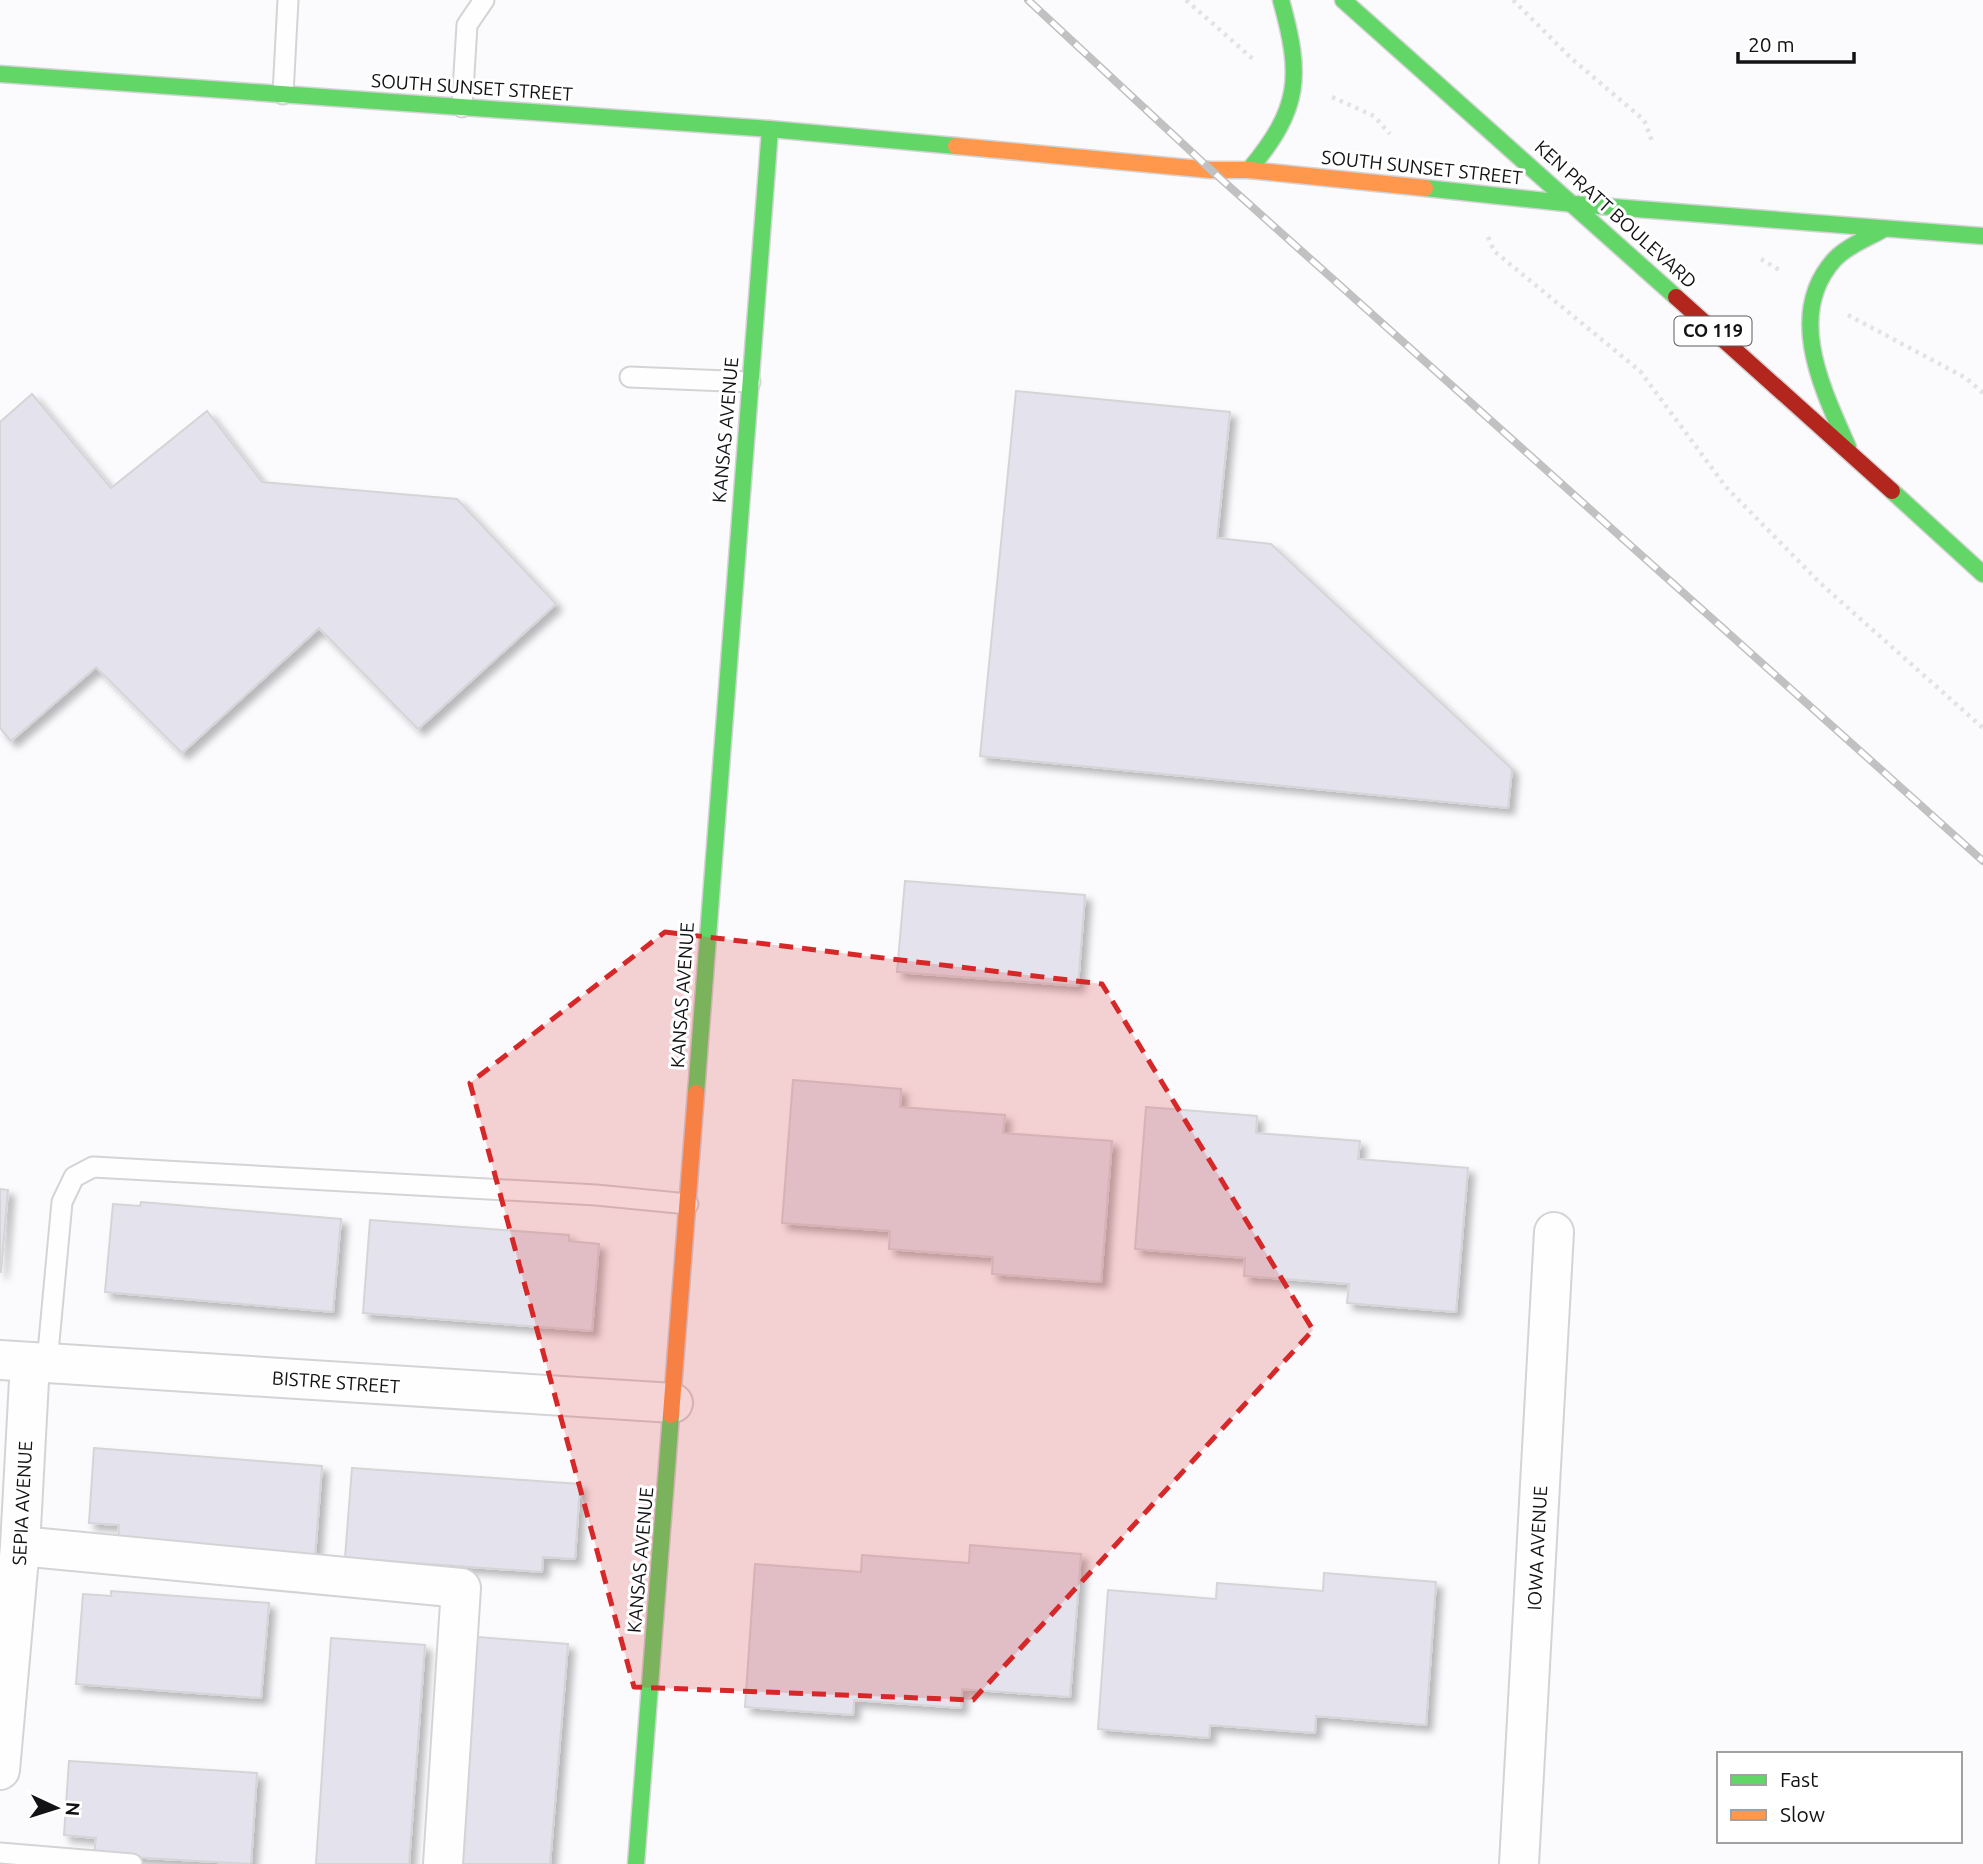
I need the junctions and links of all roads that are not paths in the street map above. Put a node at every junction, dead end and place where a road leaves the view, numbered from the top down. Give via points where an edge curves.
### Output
1 (288, 0) edge
2 (484, 0) edge
3 (1281, 0) edge
4 (1343, 0) edge
5 (0, 74) edge
6 (283, 94) junction
7 (462, 107) junction
8 (770, 130) junction
9 (940, 145) junction
10 (1154, 165) dead end
11 (1249, 170) junction
12 (1574, 204) junction
13 (1885, 229) junction
14 (1983, 236) edge
15 (630, 377) dead end
16 (750, 382) junction
17 (1853, 458) junction
18 (1983, 574) edge
19 (688, 1204) junction
20 (1555, 1232) dead end
21 (26, 1361) edge
22 (673, 1403) junction
23 (20, 1546) junction
24 (0, 1770) edge
25 (0, 1853) edge
26 (132, 1864) edge
27 (443, 1864) edge
28 (636, 1864) edge
29 (1519, 1864) edge

1 - 6 lane
2 - 7 lane via 467,25
3 - 11 main road via 1296,80 1280,130
4 - 12 main road, KEN PRATT BOULEVARD / CO 119
5 - 6 main road, SOUTH SUNSET STREET
6 - 7 main road, SOUTH SUNSET STREET
7 - 8 main road, SOUTH SUNSET STREET
8 - 9 main road, SOUTH SUNSET STREET
8 - 16 main road, KANSAS AVENUE
9 - 10 main road, SOUTH SUNSET STREET
9 - 11 main road, SOUTH SUNSET STREET
11 - 12 main road, SOUTH SUNSET STREET
12 - 13 main road, SOUTH SUNSET STREET
12 - 17 main road, KEN PRATT BOULEVARD / CO 119
13 - 14 main road, SOUTH SUNSET STREET
13 - 17 main road via 1835,260 1815,291 1808,337 1819,382
15 - 16 lane
16 - 19 main road, KANSAS AVENUE
17 - 18 main road, KEN PRATT BOULEVARD / CO 119
19 - 21 lane via 93,1167 74,1177 62,1202
19 - 22 main road, KANSAS AVENUE
20 - 29 street, IOWA AVENUE
21 - 22 street, BISTRE STREET
21 - 23 street, SEPIA AVENUE
22 - 28 main road, KANSAS AVENUE
23 - 24 street, SEPIA AVENUE
23 - 27 street via 461,1588
25 - 26 lane

